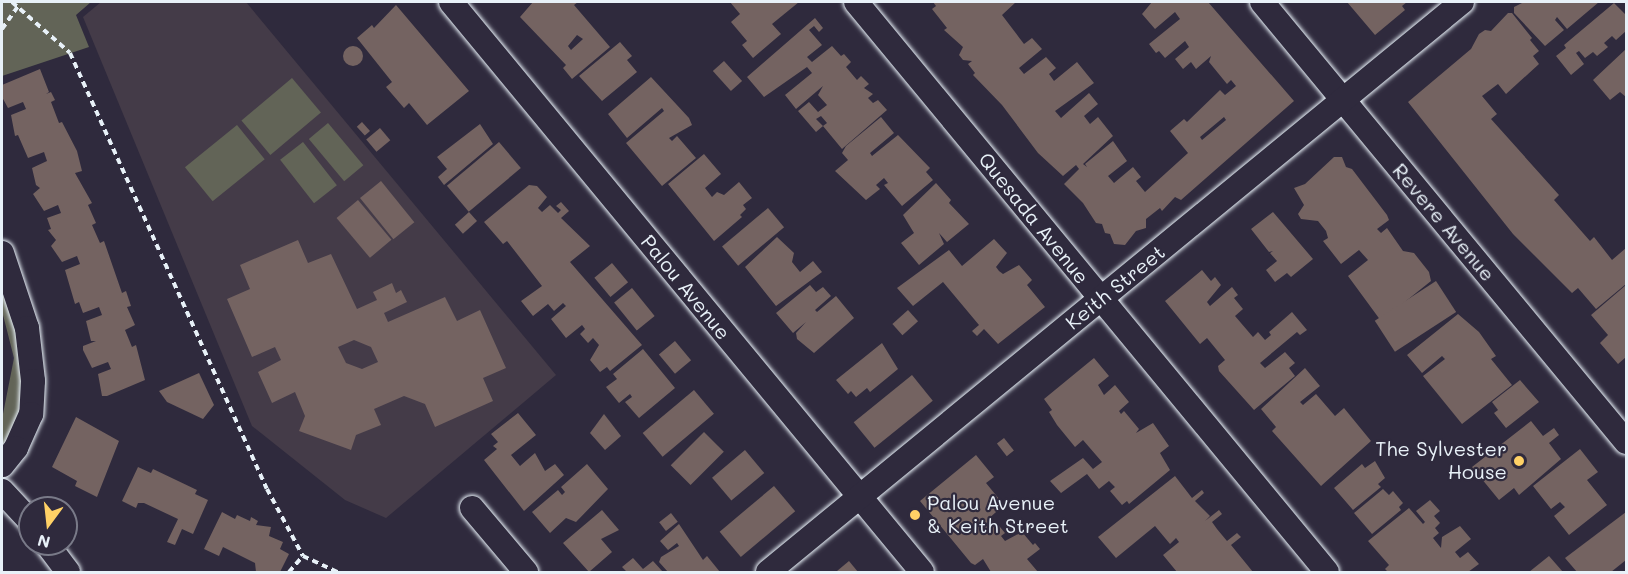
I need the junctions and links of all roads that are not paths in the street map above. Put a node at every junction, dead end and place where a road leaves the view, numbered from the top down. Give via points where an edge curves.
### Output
1 (451, 2) edge
2 (856, 2) edge
3 (1262, 2) edge
4 (1462, 2) edge
5 (1343, 99) junction
6 (2, 253) edge
7 (1101, 299) junction
8 (1626, 442) edge
9 (2, 465) edge
10 (2, 491) edge
11 (859, 498) junction
12 (18, 508) edge
13 (472, 508) dead end
14 (56, 556) edge
15 (68, 573) edge
16 (526, 573) edge
17 (768, 573) edge
18 (922, 573) edge
19 (1327, 573) edge

1 - 11 street, Palou Avenue
2 - 7 street, Quesada Avenue
3 - 5 street, Revere Avenue
4 - 5 street, Keith Street
5 - 7 street, Keith Street
5 - 8 street, Revere Avenue
6 - 9 street via 27,328 33,381 31,414
7 - 11 street, Keith Street
7 - 19 street, Quesada Avenue
10 - 12 street
11 - 17 street, Keith Street
11 - 18 street, Palou Avenue
13 - 16 street
14 - 15 street

